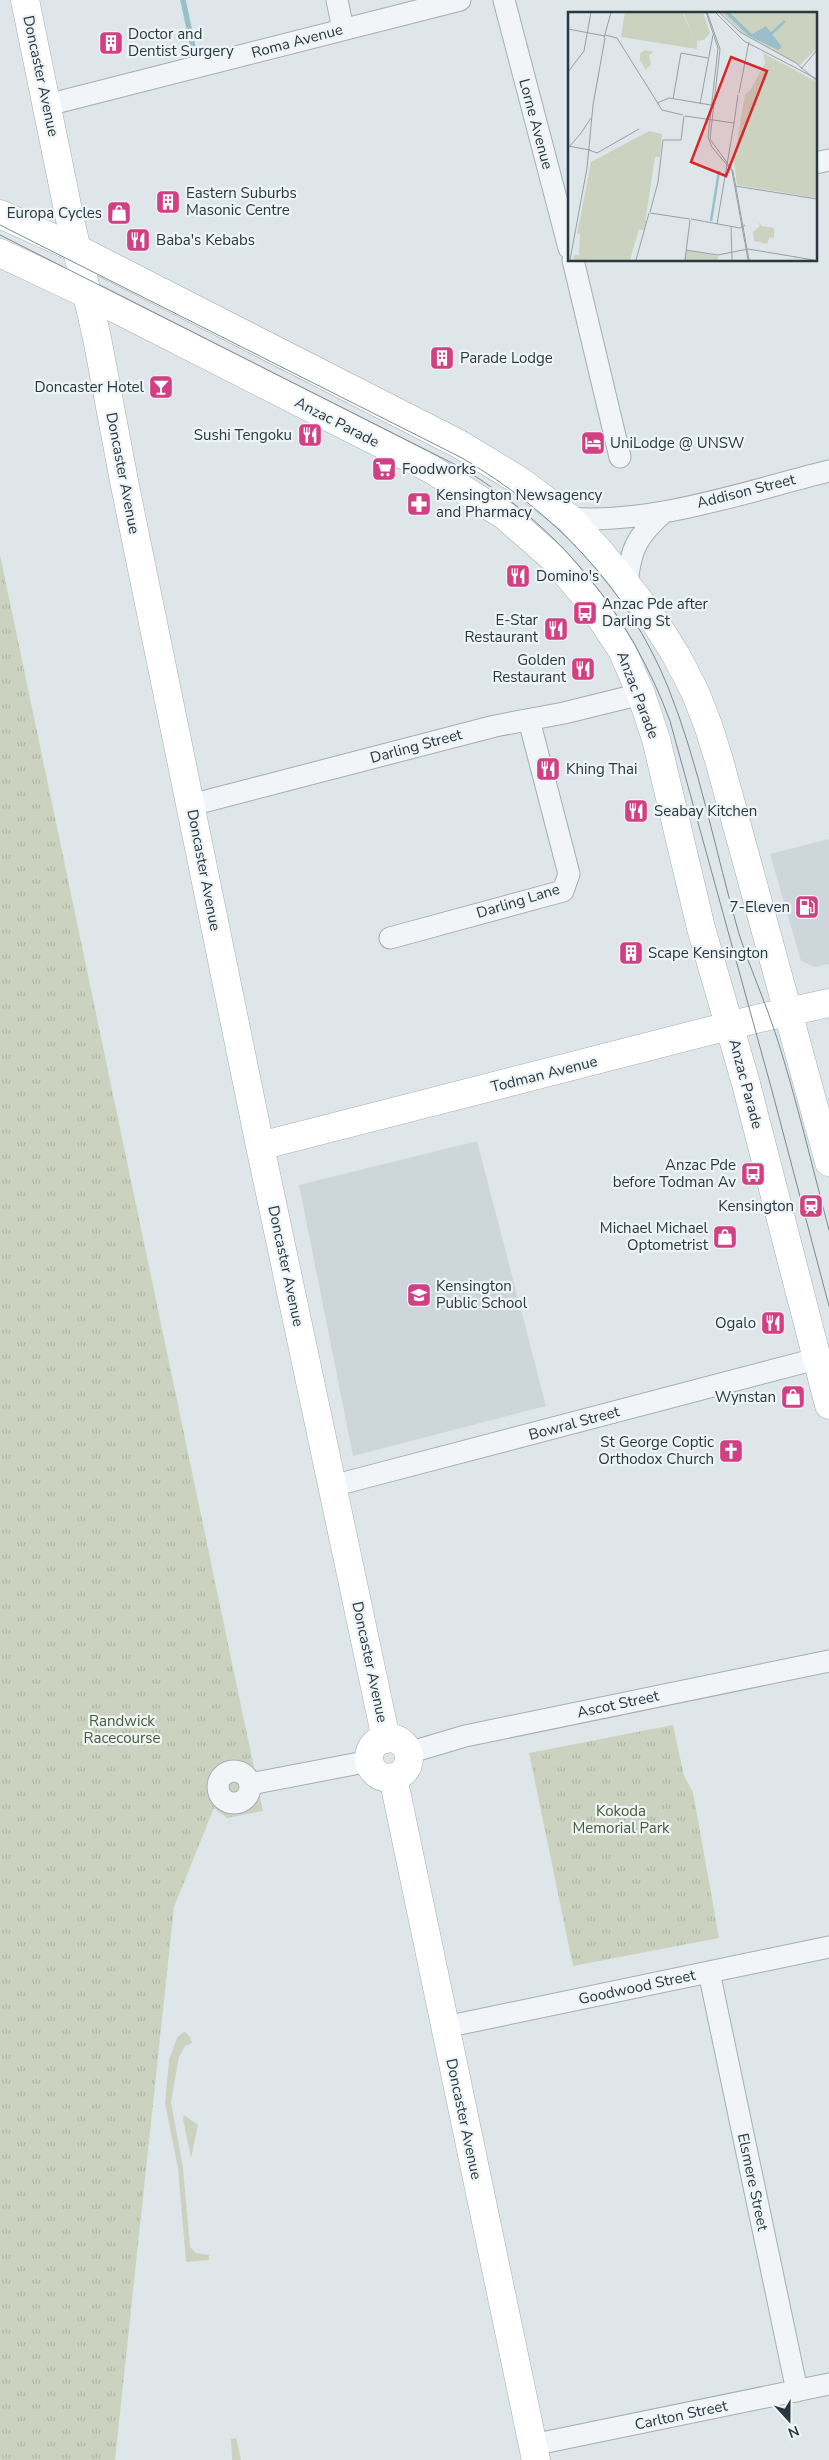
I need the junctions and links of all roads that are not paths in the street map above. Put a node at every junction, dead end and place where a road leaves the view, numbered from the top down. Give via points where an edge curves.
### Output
1 (25, 0) edge
2 (337, 0) edge
3 (460, 0) edge
4 (504, 0) edge
5 (343, 29) junction
6 (47, 106) junction
7 (829, 160) edge
8 (816, 163) edge
9 (0, 214) edge
10 (567, 234) edge
11 (77, 249) junction
12 (0, 252) edge
13 (573, 261) edge
14 (87, 294) junction
15 (620, 456) dead end
16 (829, 470) edge
17 (664, 512) junction
18 (569, 518) junction
19 (627, 585) junction
20 (641, 694) junction
21 (529, 720) junction
22 (192, 805) junction
23 (390, 938) dead end
24 (829, 1003) edge
25 (789, 1011) junction
26 (730, 1026) junction
27 (260, 1146) junction
28 (829, 1162) edge
29 (816, 1359) junction
30 (829, 1406) edge
31 (332, 1486) junction
32 (829, 1660) edge
33 (397, 1746) junction
34 (370, 1761) junction
35 (393, 1777) junction
36 (250, 1784) dead end
37 (829, 1947) edge
38 (709, 1972) junction
39 (445, 2027) junction
40 (829, 2384) edge
41 (796, 2391) junction
42 (534, 2452) edge

1 - 6 main road, Doncaster Avenue
2 - 5 street
3 - 5 street, Roma Avenue
4 - 10 street, Lorne Avenue
5 - 6 street, Roma Avenue
6 - 11 main road, Doncaster Avenue
7 - 8 street
9 - 11 main road
11 - 14 main road, Doncaster Avenue
11 - 18 main road via 459,444 520,481
12 - 14 main road, Anzac Parade
13 - 15 street
14 - 20 main road, Anzac Parade via 431,469 505,516 553,558 591,602 622,650
14 - 22 main road, Doncaster Avenue
16 - 17 street, Addison Street
17 - 18 street, Addison Street via 605,519
17 - 19 street via 637,540 630,557
18 - 19 main road
19 - 25 main road via 676,655 708,725 770,954
20 - 21 street, Darling Street
20 - 26 main road, Anzac Parade
21 - 22 street, Darling Street
21 - 23 street, Darling Lane via 570,874 563,891
22 - 27 main road, Doncaster Avenue
24 - 25 main road, Todman Avenue
25 - 26 main road, Todman Avenue
25 - 28 main road
26 - 27 main road, Todman Avenue
26 - 29 main road, Anzac Parade
27 - 31 main road, Doncaster Avenue
29 - 30 main road, Anzac Parade
29 - 31 street, Bowral Street
31 - 33 main road, Doncaster Avenue
32 - 33 street, Ascot Street via 465,1736
33 - 34 main road via 376,1743
33 - 35 main road via 409,1759 404,1771
34 - 35 main road via 380,1776
34 - 36 street
35 - 39 main road, Doncaster Avenue
37 - 38 street, Goodwood Street
38 - 39 street, Goodwood Street
38 - 41 street, Elsmere Street
39 - 42 main road, Doncaster Avenue
40 - 41 street, Carlton Street
41 - 42 street, Carlton Street

